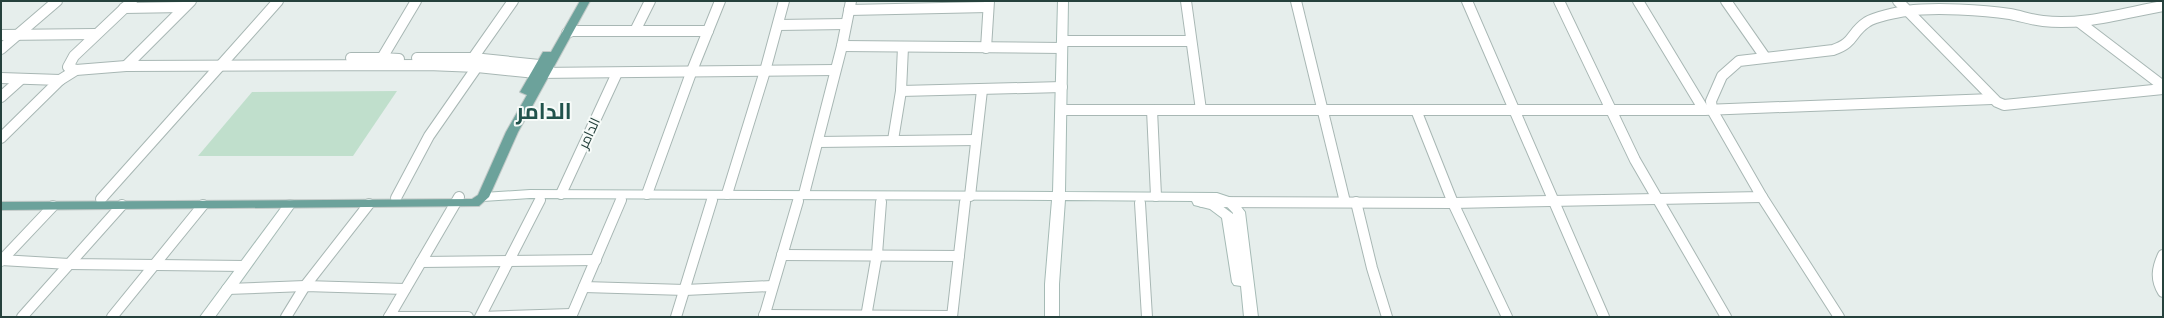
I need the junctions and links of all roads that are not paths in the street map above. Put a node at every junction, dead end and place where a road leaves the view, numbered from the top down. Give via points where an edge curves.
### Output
1 (56, 1) edge
2 (132, 1) edge
3 (191, 1) edge
4 (278, 1) edge
5 (416, 1) edge
6 (513, 1) edge
7 (577, 1) edge
8 (585, 1) edge
9 (650, 1) edge
10 (720, 1) edge
11 (784, 1) edge
12 (1063, 1) edge
13 (1186, 1) edge
14 (1296, 1) edge
15 (1467, 1) edge
16 (1559, 1) edge
17 (1638, 1) edge
18 (1726, 1) edge
19 (1898, 1) edge
20 (988, 4) edge
21 (850, 5) edge
22 (918, 5) edge
23 (2163, 6) edge
24 (184, 7) junction
25 (124, 8) junction
26 (1907, 11) junction
27 (2079, 22) junction
28 (846, 24) junction
29 (778, 25) junction
30 (635, 31) junction
31 (708, 31) junction
32 (567, 33) junction
33 (96, 34) junction
34 (1, 35) edge
35 (16, 36) junction
36 (1191, 41) junction
37 (1062, 45) junction
38 (842, 46) junction
39 (903, 47) junction
40 (1, 48) edge
41 (986, 48) junction
42 (1765, 56) junction
43 (382, 58) junction
44 (475, 63) junction
45 (256, 65) junction
46 (126, 66) junction
47 (220, 66) junction
48 (542, 69) junction
49 (76, 70) junction
50 (835, 70) junction
51 (765, 71) junction
52 (618, 73) junction
53 (691, 73) junction
54 (1, 78) edge
55 (20, 80) junction
56 (60, 80) junction
57 (2163, 86) edge
58 (1062, 87) junction
59 (982, 90) junction
60 (2163, 90) edge
61 (901, 91) junction
62 (1, 97) edge
63 (1992, 99) junction
64 (1061, 110) junction
65 (1152, 110) junction
66 (1201, 110) junction
67 (1324, 110) junction
68 (1416, 110) junction
69 (1514, 110) junction
70 (1708, 110) junction
71 (1613, 111) junction
72 (1, 127) edge
73 (12, 128) junction
74 (1, 138) edge
75 (893, 140) junction
76 (976, 140) junction
77 (818, 142) junction
78 (562, 194) junction
79 (647, 194) junction
80 (726, 194) junction
81 (1156, 196) junction
82 (801, 197) junction
83 (1762, 197) junction
84 (396, 198) junction
85 (101, 199) junction
86 (967, 199) junction
87 (1059, 199) junction
88 (1659, 199) junction
89 (1, 200) edge
90 (469, 200) junction
91 (540, 200) junction
92 (621, 200) junction
93 (712, 200) junction
94 (1555, 201) junction
95 (881, 202) junction
96 (1202, 202) junction
97 (1231, 202) junction
98 (1350, 202) junction
99 (1140, 203) junction
100 (1453, 203) junction
101 (290, 204) junction
102 (369, 204) junction
103 (122, 205) junction
104 (203, 205) junction
105 (1, 206) edge
106 (53, 206) junction
107 (877, 254) junction
108 (782, 255) junction
109 (2163, 255) edge
110 (959, 256) junction
111 (596, 260) junction
112 (1, 261) edge
113 (510, 261) junction
114 (421, 262) junction
115 (69, 264) junction
116 (154, 265) junction
117 (245, 266) junction
118 (305, 286) junction
119 (772, 286) junction
120 (584, 288) junction
121 (227, 289) junction
122 (405, 289) junction
123 (685, 290) junction
124 (2163, 292) edge
125 (572, 315) edge
126 (764, 316) edge
127 (952, 316) edge
128 (22, 317) edge
129 (112, 317) edge
130 (207, 317) edge
131 (286, 317) edge
132 (389, 317) edge
133 (468, 317) edge
134 (481, 317) edge
135 (676, 317) edge
136 (866, 317) edge
137 (1052, 317) edge
138 (1147, 317) edge
139 (1244, 317) edge
140 (1251, 317) edge
141 (1387, 317) edge
142 (1507, 317) edge
143 (1604, 317) edge
144 (1726, 317) edge
145 (1839, 317) edge

1 - 35 street
2 - 25 street
3 - 24 street
4 - 47 street
5 - 43 street
6 - 44 street
7 - 48 main road
8 - 32 main road
9 - 30 street
10 - 31 street
11 - 29 street
12 - 37 street
13 - 36 street
14 - 67 street
15 - 69 street
16 - 71 street
17 - 70 street
18 - 42 street
19 - 26 street
20 - 22 street
20 - 41 street
21 - 22 street
21 - 28 street
23 - 27 street
24 - 25 street
24 - 46 street
25 - 33 street
26 - 27 street via 1964,11 2009,14 2043,21
26 - 42 street via 1868,21 1858,29 1846,46 1833,50
26 - 63 street
27 - 57 street
28 - 29 street
28 - 38 street
29 - 51 street
30 - 31 street
30 - 32 street
31 - 53 street
32 - 48 main road
33 - 35 street
33 - 49 street via 68,63 68,67
34 - 35 street
35 - 40 street
36 - 37 street
36 - 66 street
37 - 41 street
37 - 58 street
38 - 39 street
38 - 50 street
39 - 41 street
39 - 61 street
42 - 70 street via 1739,61 1722,76
43 - 44 street
43 - 45 street via 294,60
44 - 45 street
44 - 48 street
44 - 84 street via 429,136
45 - 47 street
46 - 47 street
46 - 49 street
47 - 85 street
48 - 52 street
48 - 90 main road via 512,132
49 - 56 street
50 - 51 street
50 - 77 street
51 - 53 street
51 - 80 street
52 - 53 street
52 - 78 street, الدامر
53 - 79 street
54 - 55 street
55 - 56 street
55 - 62 street
56 - 73 street
58 - 59 street
58 - 64 street
59 - 61 street
59 - 76 street
60 - 63 street via 2004,104
61 - 75 street
63 - 70 street
64 - 65 street
64 - 87 street
65 - 66 street
65 - 81 street
66 - 67 street
67 - 68 street
67 - 98 street
68 - 69 street
68 - 100 street
69 - 71 street
69 - 94 street
70 - 71 street
70 - 83 street
71 - 88 street via 1635,160
72 - 73 street
73 - 74 street
75 - 76 street
75 - 77 street
76 - 86 street
77 - 82 street
78 - 79 street
78 - 90 street
79 - 80 street
80 - 82 street
81 - 87 street
81 - 97 street via 1217,197
82 - 86 street
82 - 93 street
82 - 95 street
82 - 108 street
83 - 88 street
83 - 145 street
84 - 85 main road
84 - 90 main road
85 - 89 main road
86 - 87 street
86 - 95 street
86 - 110 street
87 - 99 street
87 - 137 street
88 - 94 street
88 - 144 street
90 - 91 street
90 - 102 main road
90 - 114 street
91 - 92 street
91 - 113 street
92 - 93 street
92 - 111 street
93 - 123 street
94 - 100 street
94 - 143 street
95 - 107 street
96 - 97 street
96 - 99 street
96 - 139 street via 1220,208 1230,220
97 - 98 street
97 - 140 street via 1239,212
98 - 100 street
98 - 141 street
99 - 138 street
100 - 142 street
101 - 102 main road
101 - 104 main road
101 - 117 street
102 - 118 street
103 - 104 main road
103 - 106 main road
103 - 115 street
104 - 116 street
105 - 106 main road
106 - 112 street
107 - 108 street
107 - 110 street
107 - 136 street
108 - 119 street
109 - 124 street via 2157,270 2159,287
110 - 127 street
111 - 113 street
111 - 120 street
112 - 115 street
113 - 114 street
113 - 134 street
114 - 122 street
115 - 116 street
115 - 128 street
116 - 117 street
116 - 129 street
117 - 121 street
118 - 121 street
118 - 122 street
118 - 131 street
119 - 123 street
119 - 126 street
120 - 123 street
120 - 125 street
121 - 130 street
122 - 132 street
123 - 135 street
125 - 134 street
126 - 136 street
127 - 136 street
132 - 133 street

